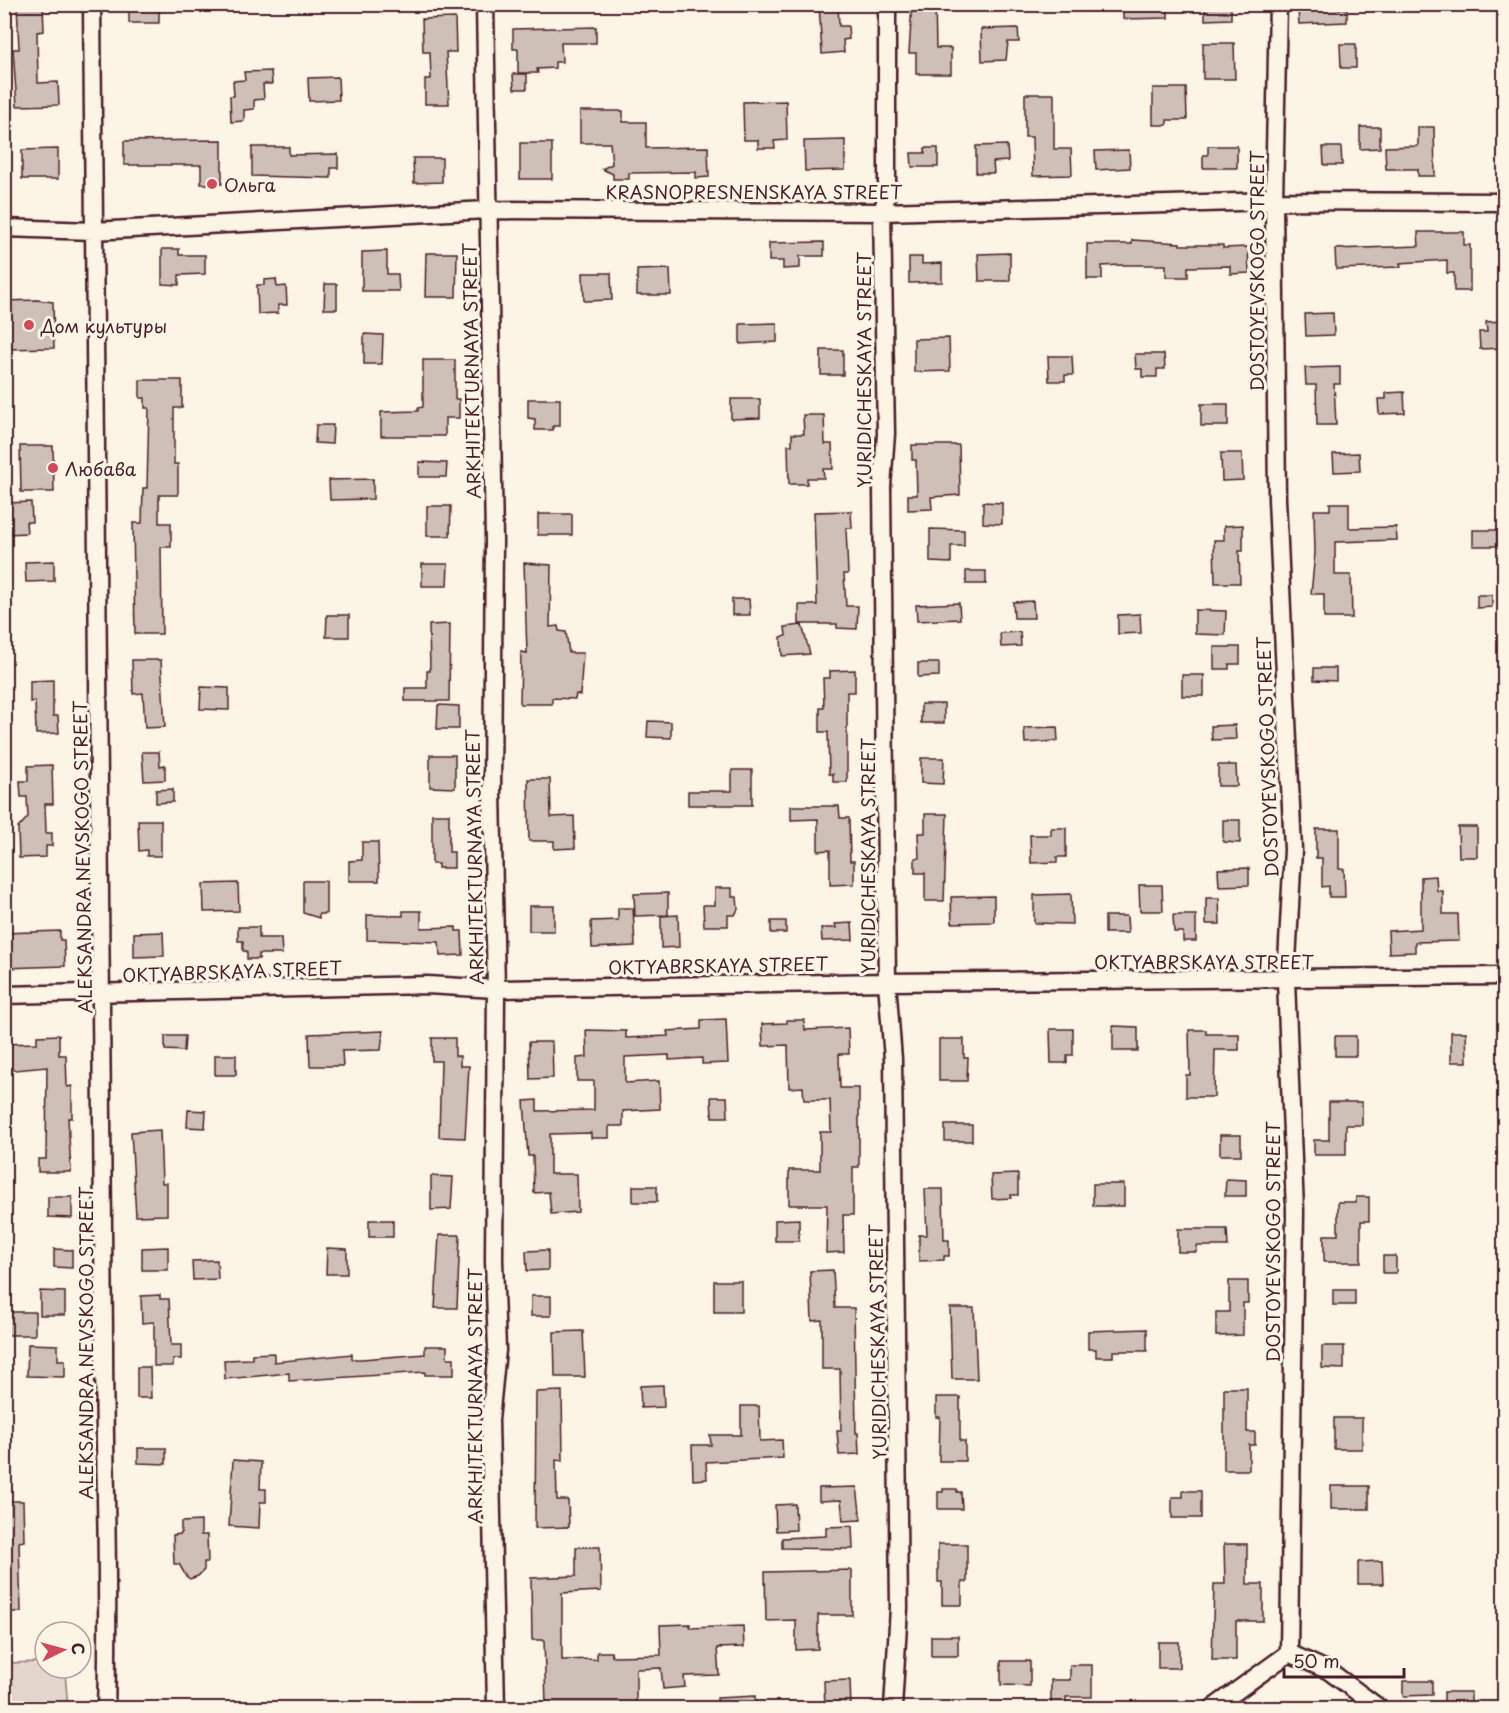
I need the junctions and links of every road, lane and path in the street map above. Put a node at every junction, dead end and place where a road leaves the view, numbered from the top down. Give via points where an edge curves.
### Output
1 (92, 4) edge
2 (485, 4) edge
3 (887, 4) edge
4 (1278, 4) edge
5 (1275, 201) junction
6 (1504, 202) edge
7 (487, 210) junction
8 (882, 212) junction
9 (4, 228) edge
10 (93, 231) junction
11 (1504, 976) edge
12 (1286, 980) junction
13 (887, 982) junction
14 (495, 989) junction
15 (4, 995) edge
16 (104, 995) junction
17 (1289, 1653) junction
18 (106, 1708) edge
19 (496, 1708) edge
20 (893, 1708) edge
21 (1214, 1708) edge
22 (1379, 1708) edge

1 - 10 street, ALEKSANDRA NEVSKOGO STREET
2 - 7 street, ARKHITEKTURNAYA STREET
3 - 8 street, YURIDICHESKAYA STREET via 887,195
4 - 5 street, DOSTOYEVSKOGO STREET
5 - 6 street, KRASNOPRESNENSKAYA STREET
5 - 8 street, KRASNOPRESNENSKAYA STREET
5 - 12 street, DOSTOYEVSKOGO STREET via 1277,499 1293,850
7 - 8 street, KRASNOPRESNENSKAYA STREET
7 - 10 street, KRASNOPRESNENSKAYA STREET
7 - 14 street, ARKHITEKTURNAYA STREET via 494,540
8 - 13 street, YURIDICHESKAYA STREET
9 - 10 street, KRASNOPRESNENSKAYA STREET
10 - 16 street, ALEKSANDRA NEVSKOGO STREET
11 - 12 street, OKTYABRSKAYA STREET
12 - 13 street, OKTYABRSKAYA STREET
12 - 17 street, DOSTOYEVSKOGO STREET via 1295,1211
13 - 14 street, OKTYABRSKAYA STREET
13 - 20 street, YURIDICHESKAYA STREET via 893,1059 898,1596
14 - 16 street, OKTYABRSKAYA STREET via 427,985
14 - 19 street, ARKHITEKTURNAYA STREET via 497,1350 490,1420
15 - 16 street, OKTYABRSKAYA STREET
16 - 18 street, ALEKSANDRA NEVSKOGO STREET via 104,1423 109,1625
17 - 21 street
17 - 22 street via 1329,1671

